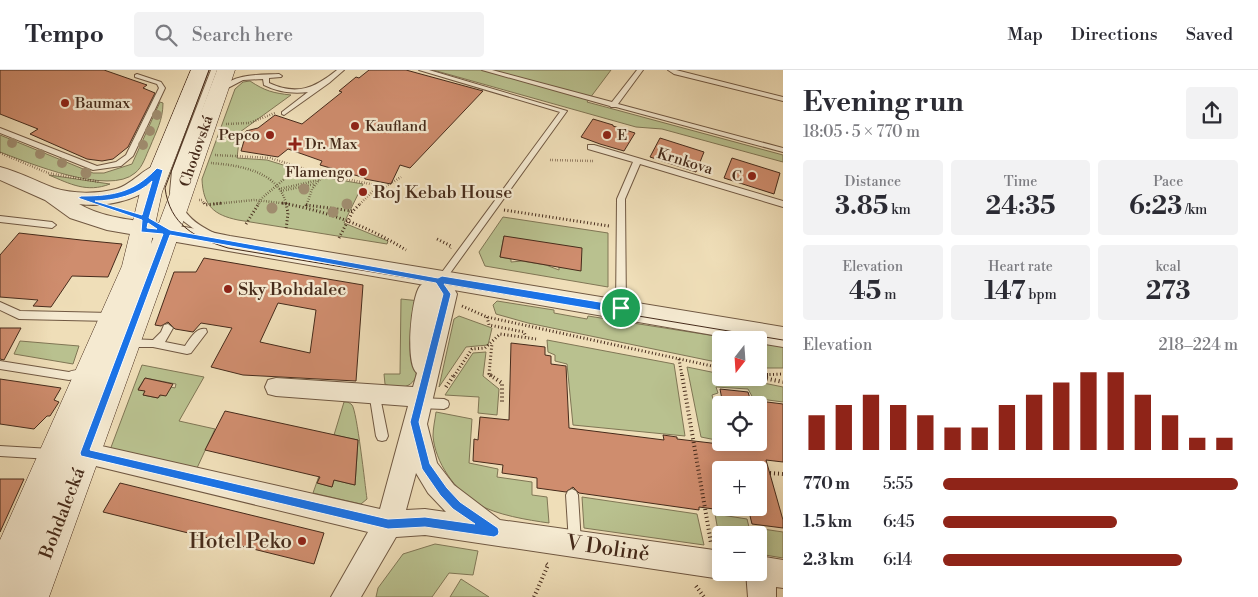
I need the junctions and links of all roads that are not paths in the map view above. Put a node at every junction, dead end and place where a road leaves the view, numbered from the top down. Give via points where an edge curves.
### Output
1 (148, 70) edge
2 (200, 70) edge
3 (214, 70) edge
4 (226, 70) edge
5 (341, 70) edge
6 (422, 70) edge
7 (485, 70) edge
8 (640, 70) edge
9 (671, 70) edge
10 (250, 73) edge
11 (279, 76) dead end
12 (266, 77) junction
13 (319, 87) junction
14 (216, 95) junction
15 (783, 99) edge
16 (613, 106) junction
17 (284, 113) dead end
18 (0, 130) edge
19 (591, 147) dead end
20 (783, 150) edge
21 (636, 161) junction
22 (159, 170) junction
23 (0, 173) edge
24 (53, 195) junction
25 (81, 198) junction
26 (783, 204) edge
27 (177, 205) junction
28 (0, 219) edge
29 (52, 225) dead end
30 (152, 227) junction
31 (441, 281) junction
32 (0, 306) edge
33 (621, 309) junction
34 (168, 328) dead end
35 (202, 332) dead end
36 (131, 335) junction
37 (783, 335) edge
38 (0, 365) edge
39 (88, 375) junction
40 (276, 387) dead end
41 (374, 392) junction
42 (425, 402) junction
43 (382, 436) dead end
44 (0, 451) edge
45 (70, 453) junction
46 (572, 495) dead end
47 (388, 524) junction
48 (494, 532) junction
49 (575, 544) junction
50 (712, 563) edge
51 (0, 582) edge
52 (30, 597) edge
53 (345, 597) edge

1 - 18 lane via 137,76 162,88 129,156 118,164 96,168
2 - 22 main road, Chodovská
3 - 27 lane via 176,171 172,188
4 - 14 main road, Chodovská
5 - 13 lane
6 - 31 lane via 564,111
7 - 16 lane
8 - 16 lane
9 - 15 lane
10 - 12 lane
10 - 14 lane via 231,81
11 - 12 lane
12 - 13 lane via 266,84 284,90
13 - 17 lane
14 - 27 main road, Chodovská
16 - 20 lane
19 - 21 lane, Krnkova
21 - 26 lane, Krnkova
21 - 33 lane, Krnkova via 621,199
22 - 25 street via 146,184 129,192 106,198
22 - 30 main road, Chodovská
23 - 24 street
24 - 25 street
24 - 30 street via 65,206 114,224
25 - 30 street
27 - 30 main road, Chodovská
27 - 31 lane via 192,225 231,242
28 - 29 lane
30 - 31 street
30 - 36 main road, Bohdalecká
31 - 33 street
31 - 42 street via 447,294
32 - 36 lane via 19,315
33 - 37 street
34 - 36 lane via 163,340
35 - 36 lane via 187,350
36 - 39 main road, Bohdalecká
36 - 45 main road, Bohdalecká
38 - 39 lane via 69,376
39 - 45 main road, Bohdalecká
40 - 41 street
41 - 42 street
41 - 43 lane
42 - 47 street
42 - 48 street, V Dolině via 425,466 443,492
44 - 45 lane
45 - 47 street, V Dolině
45 - 51 main road, Bohdalecká
45 - 52 main road, Bohdalecká
46 - 49 lane
47 - 48 street, V Dolině via 425,522
47 - 53 street
48 - 49 street, V Dolině
49 - 50 street, V Dolině

